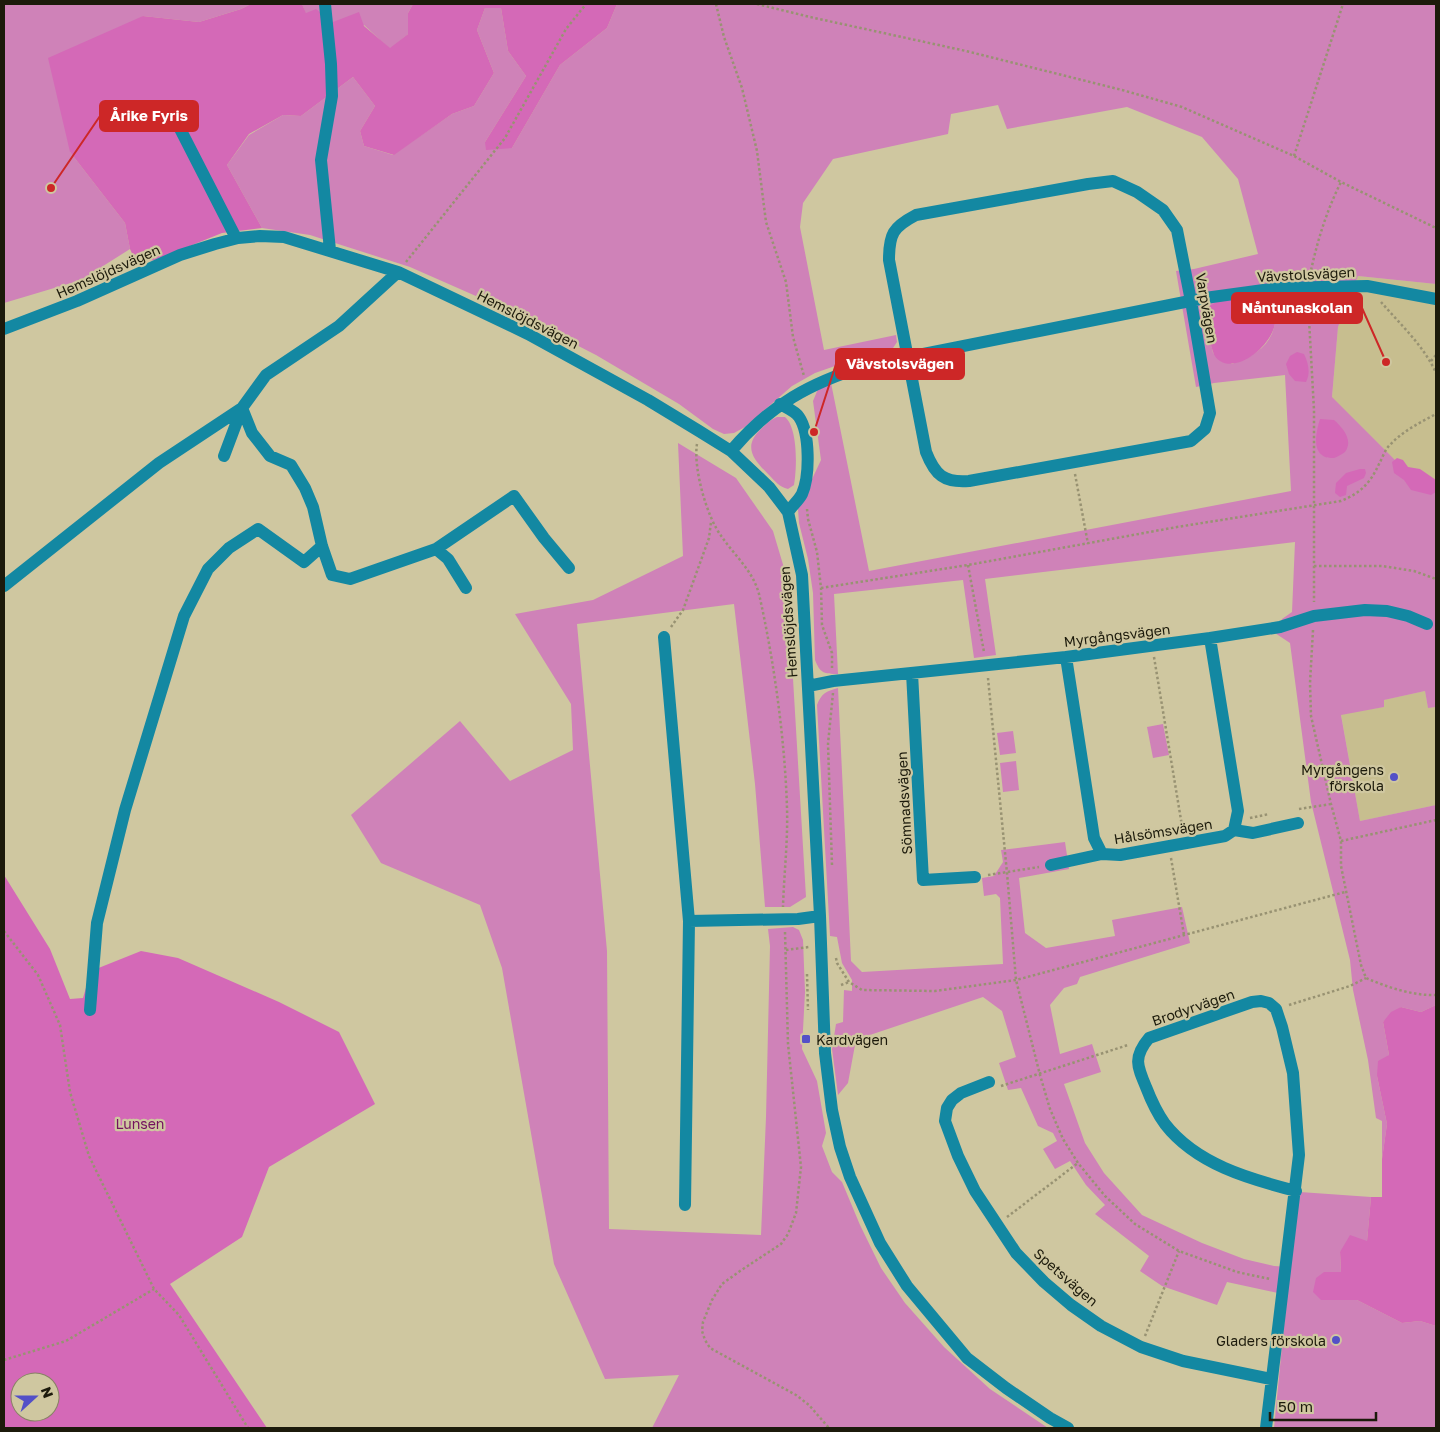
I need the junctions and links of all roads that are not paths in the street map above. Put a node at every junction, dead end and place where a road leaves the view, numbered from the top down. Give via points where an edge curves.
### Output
1 (325, 4) edge
2 (174, 117) dead end
3 (236, 238) junction
4 (330, 250) junction
5 (398, 272) junction
6 (1436, 299) edge
7 (1191, 301) junction
8 (4, 329) edge
9 (909, 356) junction
10 (780, 404) junction
11 (242, 408) junction
12 (731, 451) junction
13 (224, 456) dead end
14 (788, 512) junction
15 (322, 546) junction
16 (436, 549) junction
17 (569, 568) dead end
18 (4, 586) edge
19 (466, 588) dead end
20 (1427, 624) dead end
21 (664, 637) road end
22 (1210, 638) junction
23 (1066, 657) junction
24 (912, 673) junction
25 (808, 686) junction
26 (1298, 823) dead end
27 (1234, 830) junction
28 (1102, 854) junction
29 (1051, 865) road end
30 (975, 877) road end
31 (820, 916) junction
32 (689, 922) junction
33 (90, 1010) dead end
34 (990, 1082) road end
35 (1296, 1191) junction
36 (685, 1205) dead end
37 (1271, 1379) junction
38 (1068, 1428) edge
39 (1266, 1428) edge

1 - 4 street via 332,96 321,160
2 - 3 street
3 - 4 street, Hemslöjdsvägen via 284,238
3 - 8 street, Hemslöjdsvägen via 180,255
4 - 5 street, Hemslöjdsvägen
5 - 11 street via 339,326 266,375
5 - 12 street, Hemslöjdsvägen via 528,334 648,400
6 - 7 street, Vävstolsvägen via 1367,286 1277,288
7 - 9 street, Vävstolsvägen
7 - 9 street, Varpvägen via 1177,230 1163,210 1114,181 916,215 900,223 889,241 889,260
7 - 9 street, Varpvägen via 1210,413 1205,429 1191,440 955,482 935,471 926,452
9 - 10 street, Vävstolsvägen via 868,364 834,376
10 - 12 street, Vävstolsvägen
10 - 14 street via 799,417 808,458 802,494
11 - 13 street
11 - 15 street via 252,433 270,456 292,465 313,507
11 - 18 street via 159,463
12 - 14 street, Hemslöjdsvägen via 769,487
14 - 25 street, Hemslöjdsvägen via 802,575
15 - 16 street via 332,575 350,579
15 - 33 street via 304,562 258,530 229,548 208,569 184,616 125,810 97,923
16 - 17 street via 514,496
16 - 19 street via 448,559
20 - 22 street, Myrgångsvägen via 1387,611 1365,610 1314,616 1280,627
21 - 32 street
22 - 23 street, Myrgångsvägen
22 - 27 street, Hålsömsvägen via 1238,811
23 - 24 street, Myrgångsvägen
23 - 28 street, Hålsömsvägen via 1094,838
24 - 25 street, Myrgångsvägen
24 - 30 street, Sömnadsvägen via 923,880
25 - 31 street, Hemslöjdsvägen
26 - 27 street via 1253,833
27 - 28 street, Hålsömsvägen via 1225,836 1185,844 1120,855
28 - 29 street
31 - 32 street via 798,920
31 - 38 street, Hemslöjdsvägen via 825,1053 832,1110 850,1176 880,1243 907,1286 967,1358
32 - 36 street
34 - 37 street, Spetsvägen via 952,1100 945,1121 976,1191 1016,1253 1058,1294 1101,1326 1141,1347 1183,1362
35 - 35 street, Brodyrvägen via 1299,1156 1293,1073 1276,1009 1269,1003 1252,1002 1149,1038 1139,1052 1138,1069 1165,1124 1180,1140 1206,1159 1236,1173
35 - 37 street
37 - 39 street

